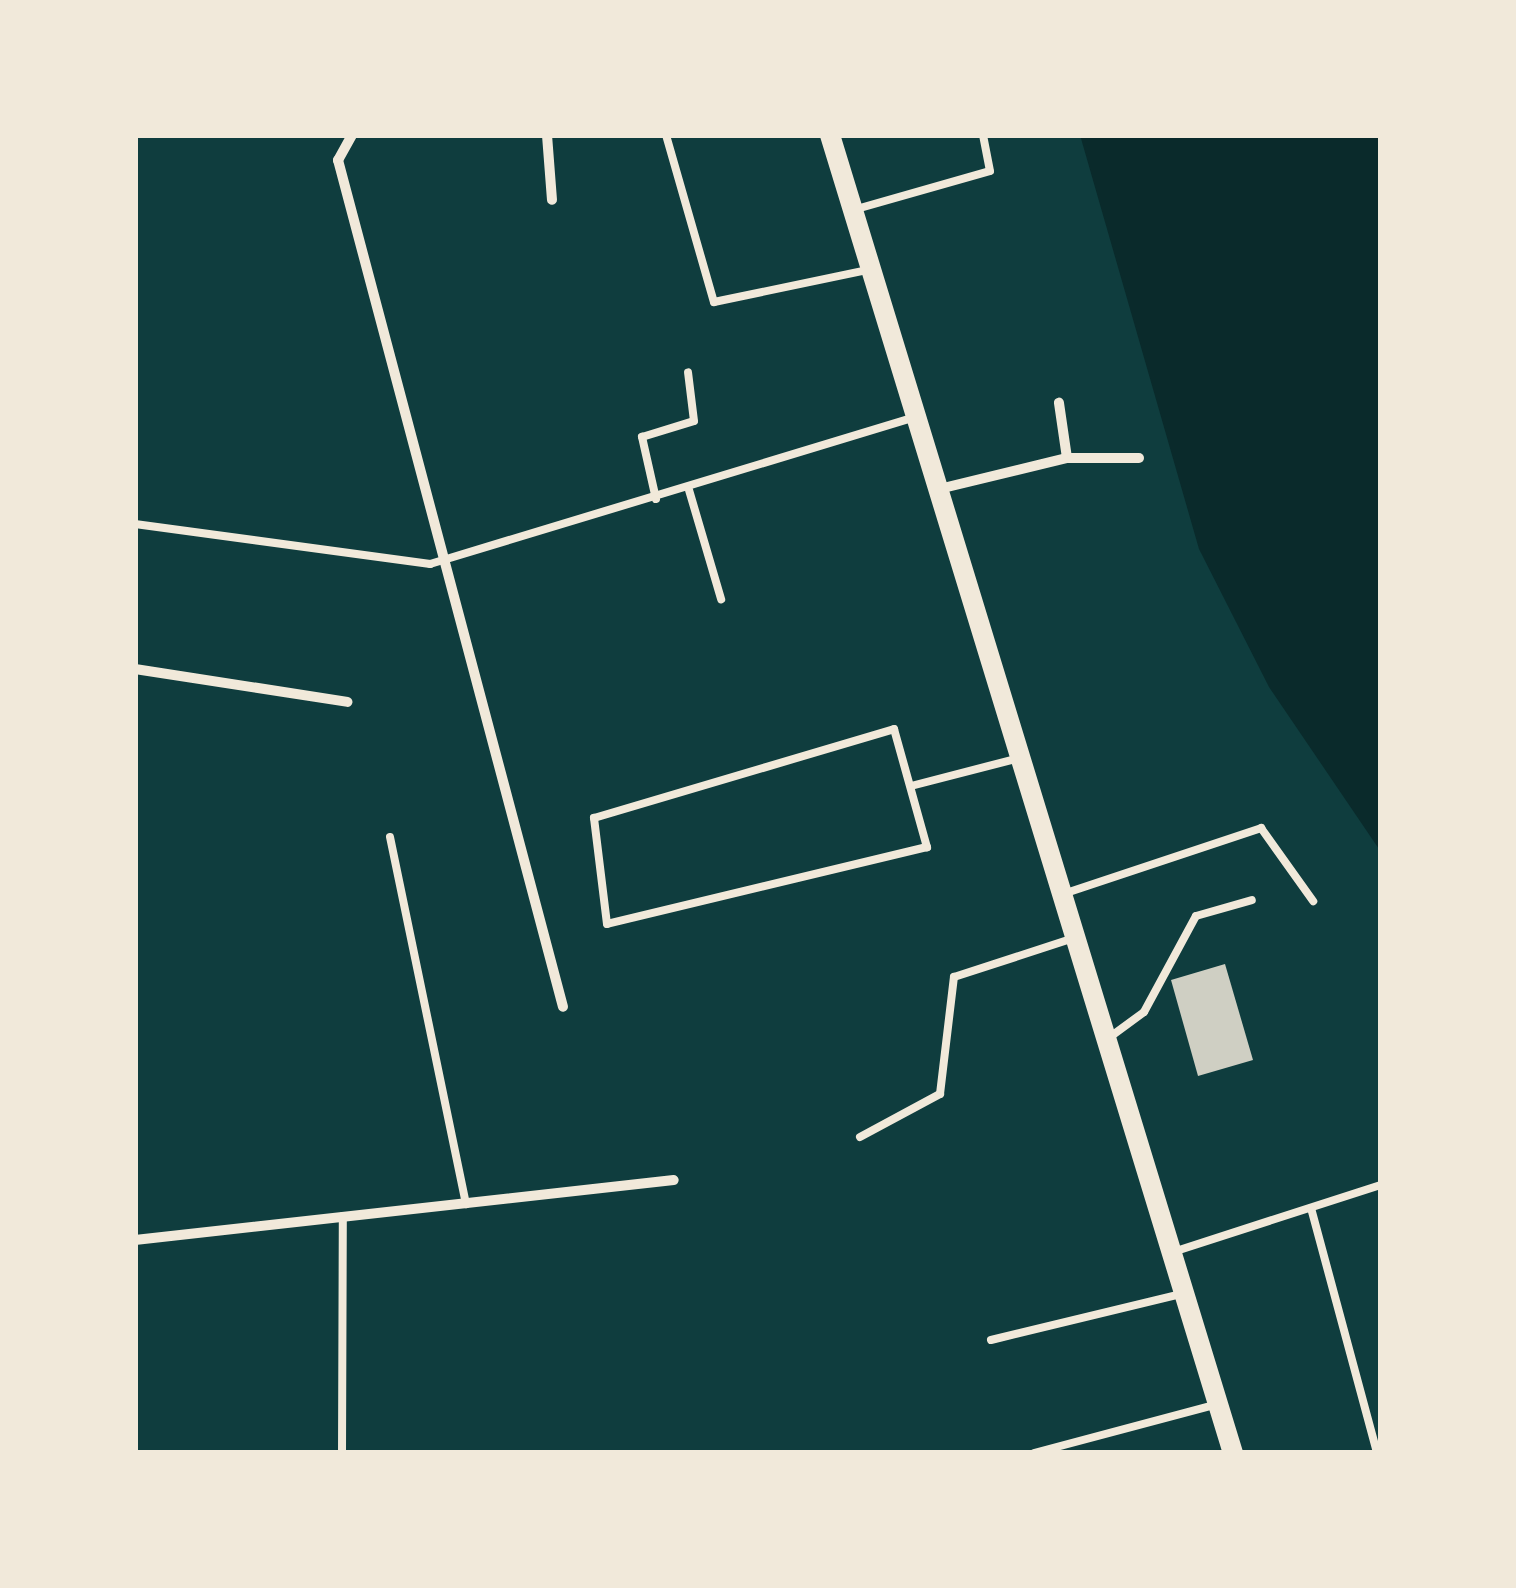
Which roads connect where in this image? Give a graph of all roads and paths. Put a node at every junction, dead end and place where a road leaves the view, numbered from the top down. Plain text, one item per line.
1 (352, 135) edge
2 (547, 135) edge
3 (666, 135) edge
4 (830, 135) edge
5 (983, 135) edge
6 (552, 200) dead end
7 (853, 210) junction
8 (871, 270) junction
9 (688, 372) dead end
10 (1058, 403) dead end
11 (916, 417) junction
12 (1066, 458) junction
13 (1139, 458) dead end
14 (938, 489) junction
15 (689, 490) junction
16 (656, 499) junction
17 (135, 524) edge
18 (447, 561) junction
19 (721, 599) dead end
20 (135, 669) edge
21 (347, 702) dead end
22 (1019, 758) junction
23 (912, 786) junction
24 (390, 837) dead end
25 (1061, 895) junction
26 (1252, 900) dead end
27 (1313, 901) dead end
28 (1074, 938) junction
29 (563, 1007) dead end
30 (1107, 1039) junction
31 (860, 1137) dead end
32 (674, 1180) dead end
33 (1381, 1186) edge
34 (466, 1204) junction
35 (1311, 1208) junction
36 (344, 1216) junction
37 (135, 1240) edge
38 (1173, 1252) junction
39 (1186, 1293) junction
40 (991, 1340) dead end
41 (1218, 1404) junction
42 (342, 1453) edge
43 (1034, 1453) edge
44 (1233, 1453) edge
45 (1377, 1453) edge

1 - 18 street
2 - 6 street
3 - 8 lane
4 - 7 main road
5 - 7 lane
7 - 8 main road
8 - 11 main road
9 - 16 lane
10 - 12 street
11 - 14 main road
11 - 15 lane
12 - 13 street
12 - 14 street
14 - 22 main road
15 - 16 lane
15 - 19 lane
16 - 18 lane
17 - 18 lane
18 - 29 street
20 - 21 street
22 - 23 lane
22 - 25 main road
23 - 23 lane
24 - 34 lane
25 - 27 lane
25 - 28 main road
26 - 30 lane
28 - 30 main road
28 - 31 lane
30 - 38 main road
32 - 34 street
33 - 35 lane
34 - 36 street
35 - 38 lane
35 - 45 lane
36 - 37 street
36 - 42 lane
38 - 39 main road
39 - 40 lane
39 - 41 main road
41 - 43 lane
41 - 44 main road

